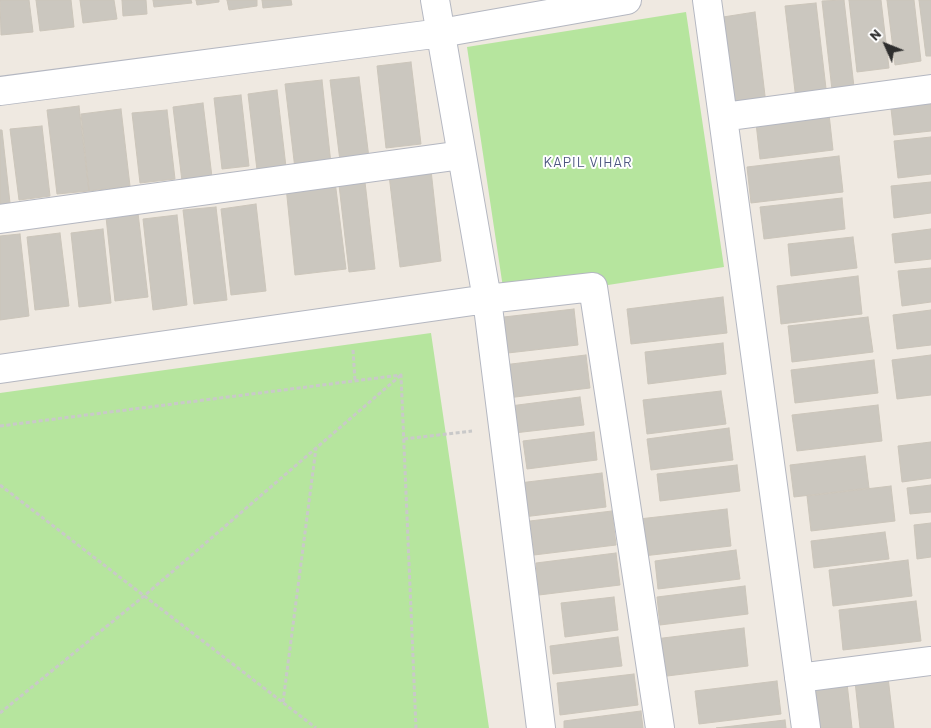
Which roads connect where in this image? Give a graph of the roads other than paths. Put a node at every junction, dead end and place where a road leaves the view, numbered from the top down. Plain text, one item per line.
1 (436, 0) edge
2 (627, 0) edge
3 (707, 0) edge
4 (441, 33) junction
5 (931, 89) edge
6 (0, 90) edge
7 (722, 117) junction
8 (462, 155) junction
9 (0, 219) edge
10 (487, 299) junction
11 (0, 369) edge
12 (931, 661) edge
13 (799, 678) junction
14 (541, 728) edge
15 (660, 728) edge
16 (806, 728) edge

1 - 4 street
2 - 4 street
3 - 7 street
4 - 6 street
4 - 8 street
5 - 7 street
7 - 13 street
8 - 9 street
8 - 10 street
10 - 11 street
10 - 14 street
10 - 15 street
12 - 13 street
13 - 16 street

